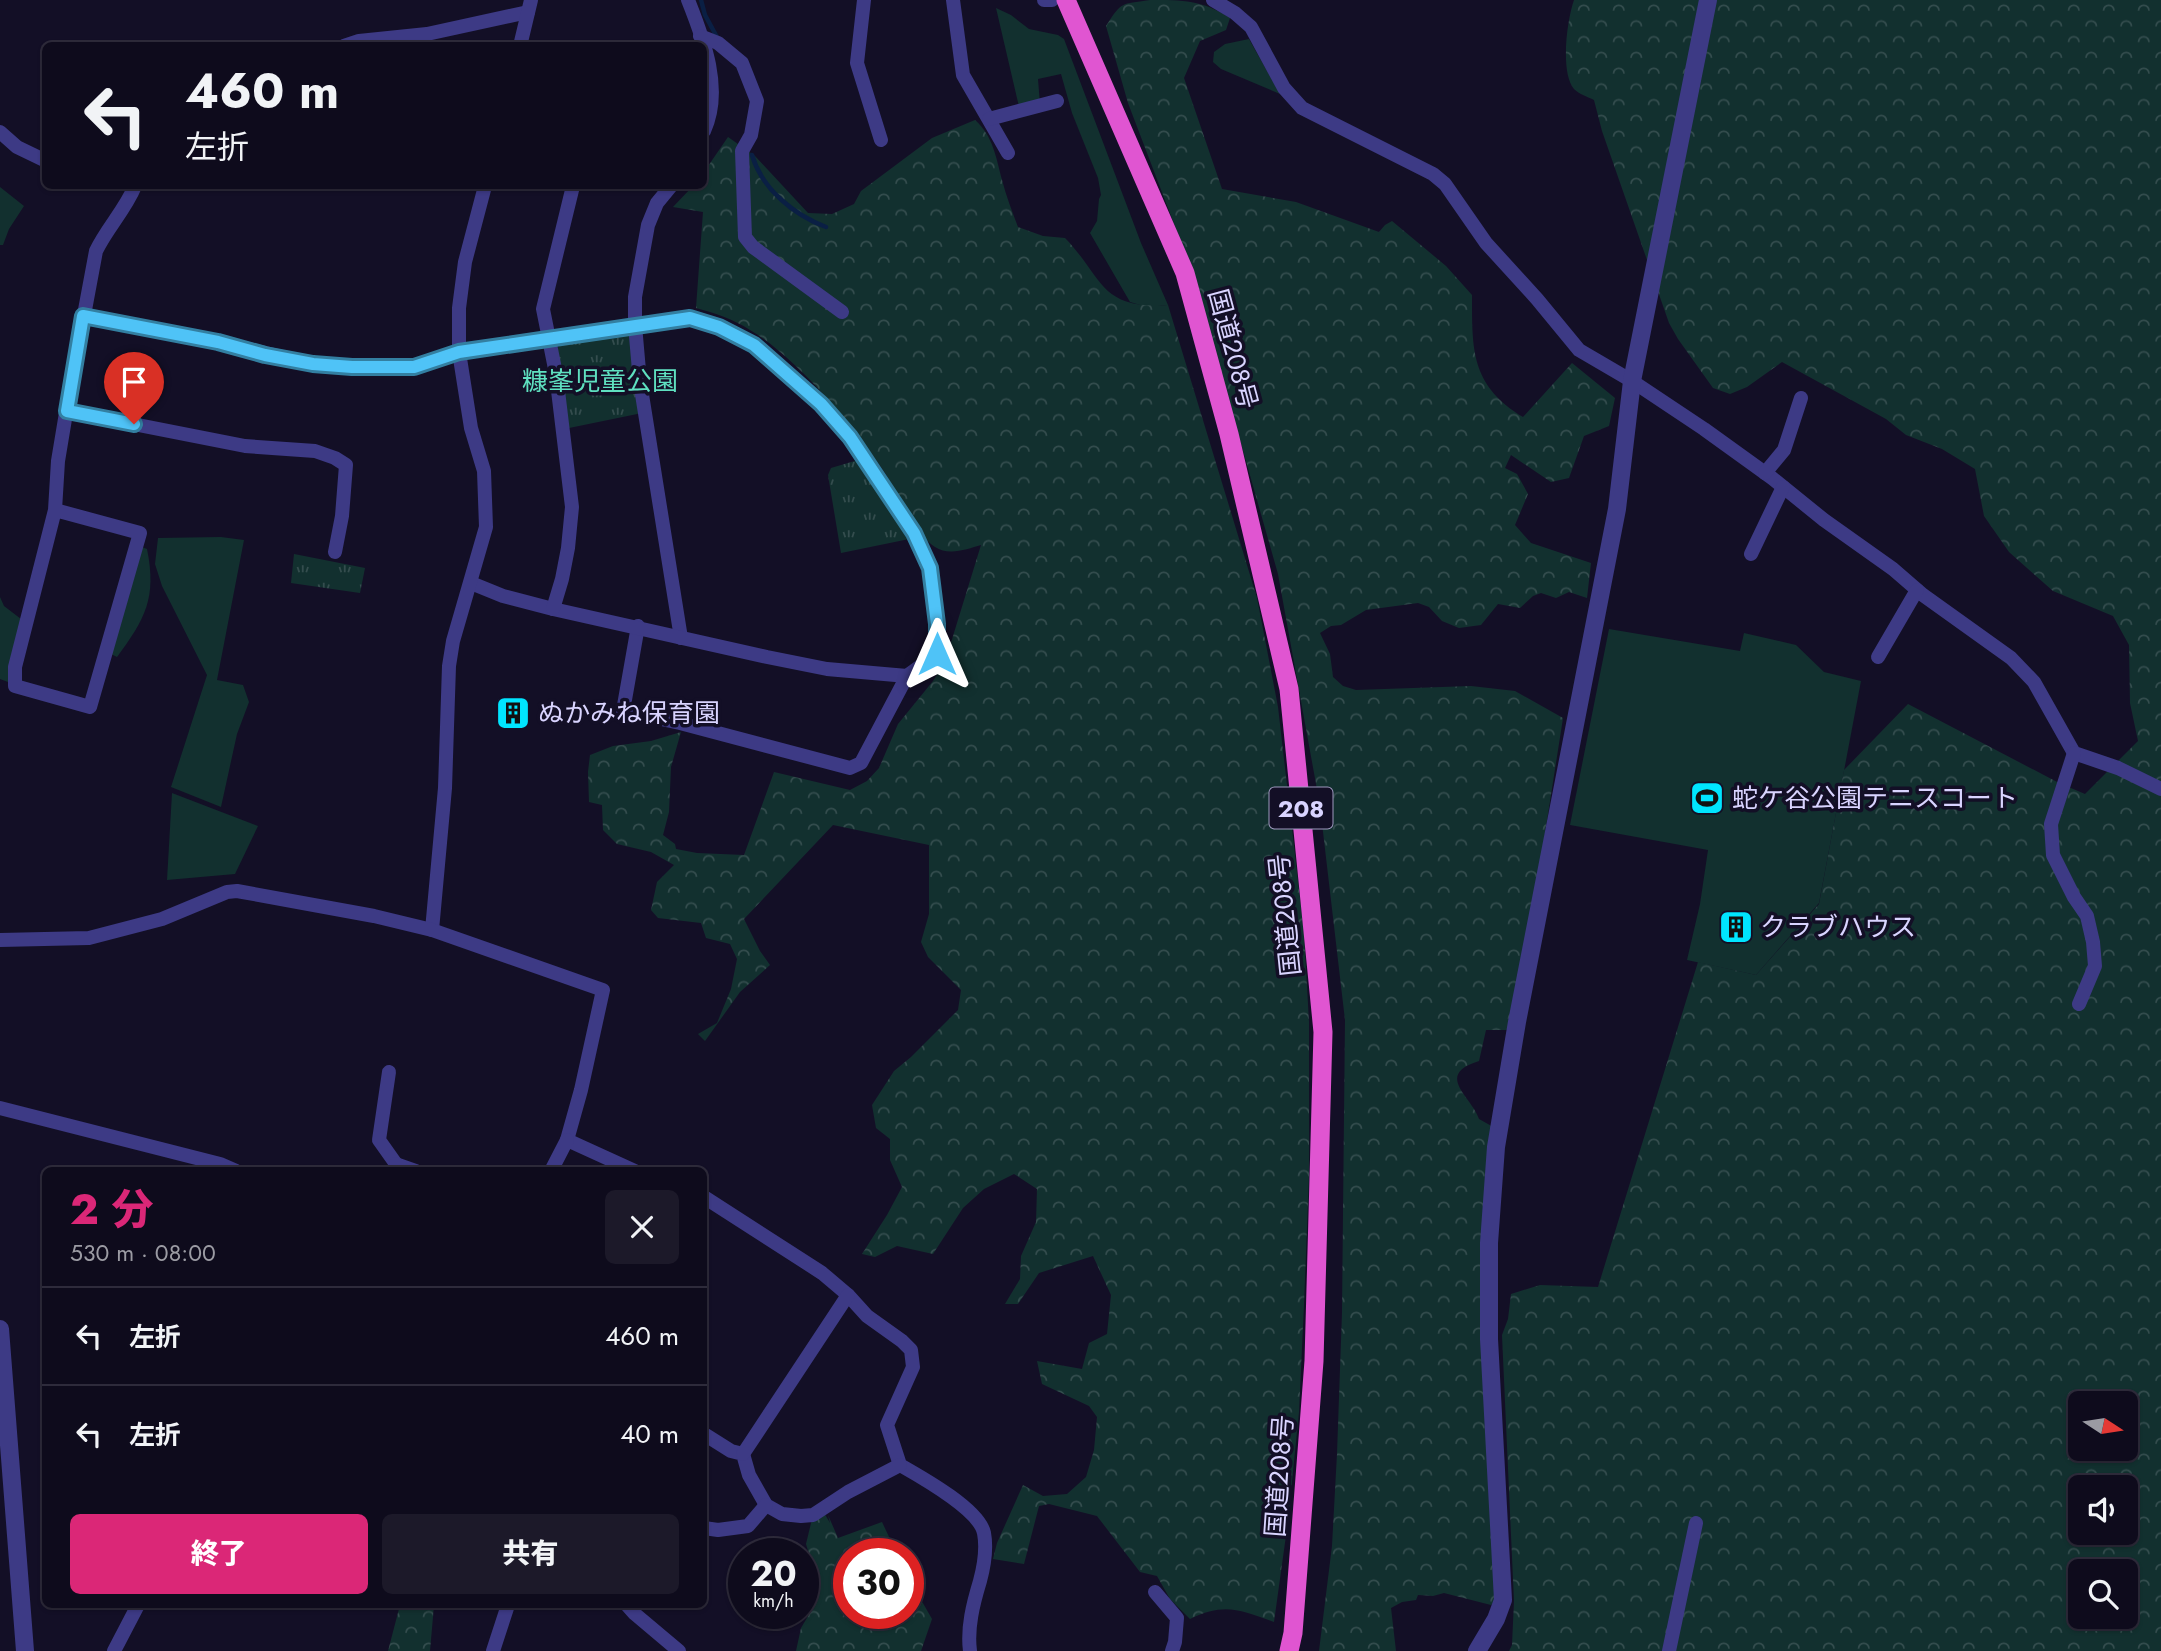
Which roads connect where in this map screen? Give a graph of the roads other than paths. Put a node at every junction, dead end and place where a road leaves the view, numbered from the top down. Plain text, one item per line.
1 (688, 0) edge
2 (864, 0) edge
3 (953, 0) edge
4 (1044, 0) edge
5 (1052, 0) edge
6 (1066, 0) edge
7 (1213, 0) edge
8 (1708, 0) edge
9 (530, 6) edge
10 (700, 36) junction
11 (356, 42) edge
12 (521, 42) edge
13 (701, 42) edge
14 (707, 65) edge
15 (1058, 100) dead end
16 (989, 119) junction
17 (707, 124) edge
18 (0, 132) edge
19 (881, 140) dead end
20 (1008, 153) dead end
21 (42, 159) edge
22 (130, 189) edge
23 (484, 189) edge
24 (572, 189) edge
25 (669, 189) edge
26 (842, 312) dead end
27 (83, 316) junction
28 (635, 325) junction
29 (548, 339) junction
30 (459, 352) junction
31 (1632, 381) junction
32 (1801, 398) dead end
33 (67, 411) junction
34 (1765, 473) junction
35 (1783, 487) junction
36 (55, 510) junction
37 (335, 552) dead end
38 (1751, 554) dead end
39 (471, 583) junction
40 (1917, 590) junction
41 (553, 609) junction
42 (638, 626) junction
43 (681, 638) junction
44 (1878, 657) dead end
45 (907, 676) junction
46 (2074, 753) junction
47 (2161, 789) edge
48 (432, 930) junction
49 (0, 940) edge
50 (2079, 1004) dead end
51 (389, 1072) dead end
52 (0, 1108) edge
53 (567, 1140) junction
54 (227, 1167) edge
55 (396, 1167) edge
56 (553, 1167) edge
57 (626, 1167) edge
58 (707, 1199) edge
59 (848, 1295) junction
60 (0, 1329) edge
61 (707, 1436) edge
62 (743, 1454) junction
63 (900, 1465) junction
64 (766, 1505) junction
65 (1696, 1523) dead end
66 (707, 1528) edge
67 (1155, 1592) dead end
68 (136, 1608) edge
69 (507, 1608) edge
70 (629, 1608) edge
71 (25, 1651) edge
72 (114, 1651) edge
73 (493, 1651) edge
74 (679, 1651) edge
75 (970, 1651) edge
76 (1172, 1651) edge
77 (1290, 1651) edge
78 (1477, 1651) edge
79 (1669, 1651) edge

1 - 10 street
2 - 19 street
3 - 16 street
4 - 5 street
6 - 77 highway, 国道208号 / 208
7 - 31 street
8 - 31 street
9 - 11 street
9 - 12 street
10 - 13 street
10 - 26 street
14 - 17 street
15 - 16 street
16 - 20 street
18 - 21 street
22 - 27 street
23 - 30 street
24 - 29 street
25 - 28 street
27 - 30 street
27 - 33 street
28 - 29 street
28 - 43 street
28 - 45 street
29 - 30 street
29 - 41 street
30 - 39 street
31 - 34 street
31 - 78 street
32 - 34 street
33 - 36 street
33 - 37 street
34 - 35 street
35 - 38 street
35 - 40 street
36 - 36 street
39 - 41 street
39 - 48 street
40 - 44 street
40 - 46 street
41 - 42 street
42 - 43 street
42 - 45 street
43 - 45 street
46 - 47 street
46 - 50 street
48 - 49 street
48 - 53 street
51 - 55 street
52 - 54 street
53 - 56 street
53 - 57 street
58 - 59 street
59 - 62 street
59 - 63 street
60 - 71 street
61 - 62 street
62 - 64 street
63 - 64 street
63 - 75 street
64 - 66 street
65 - 79 street
67 - 76 street
68 - 72 street
69 - 73 street
70 - 74 street

